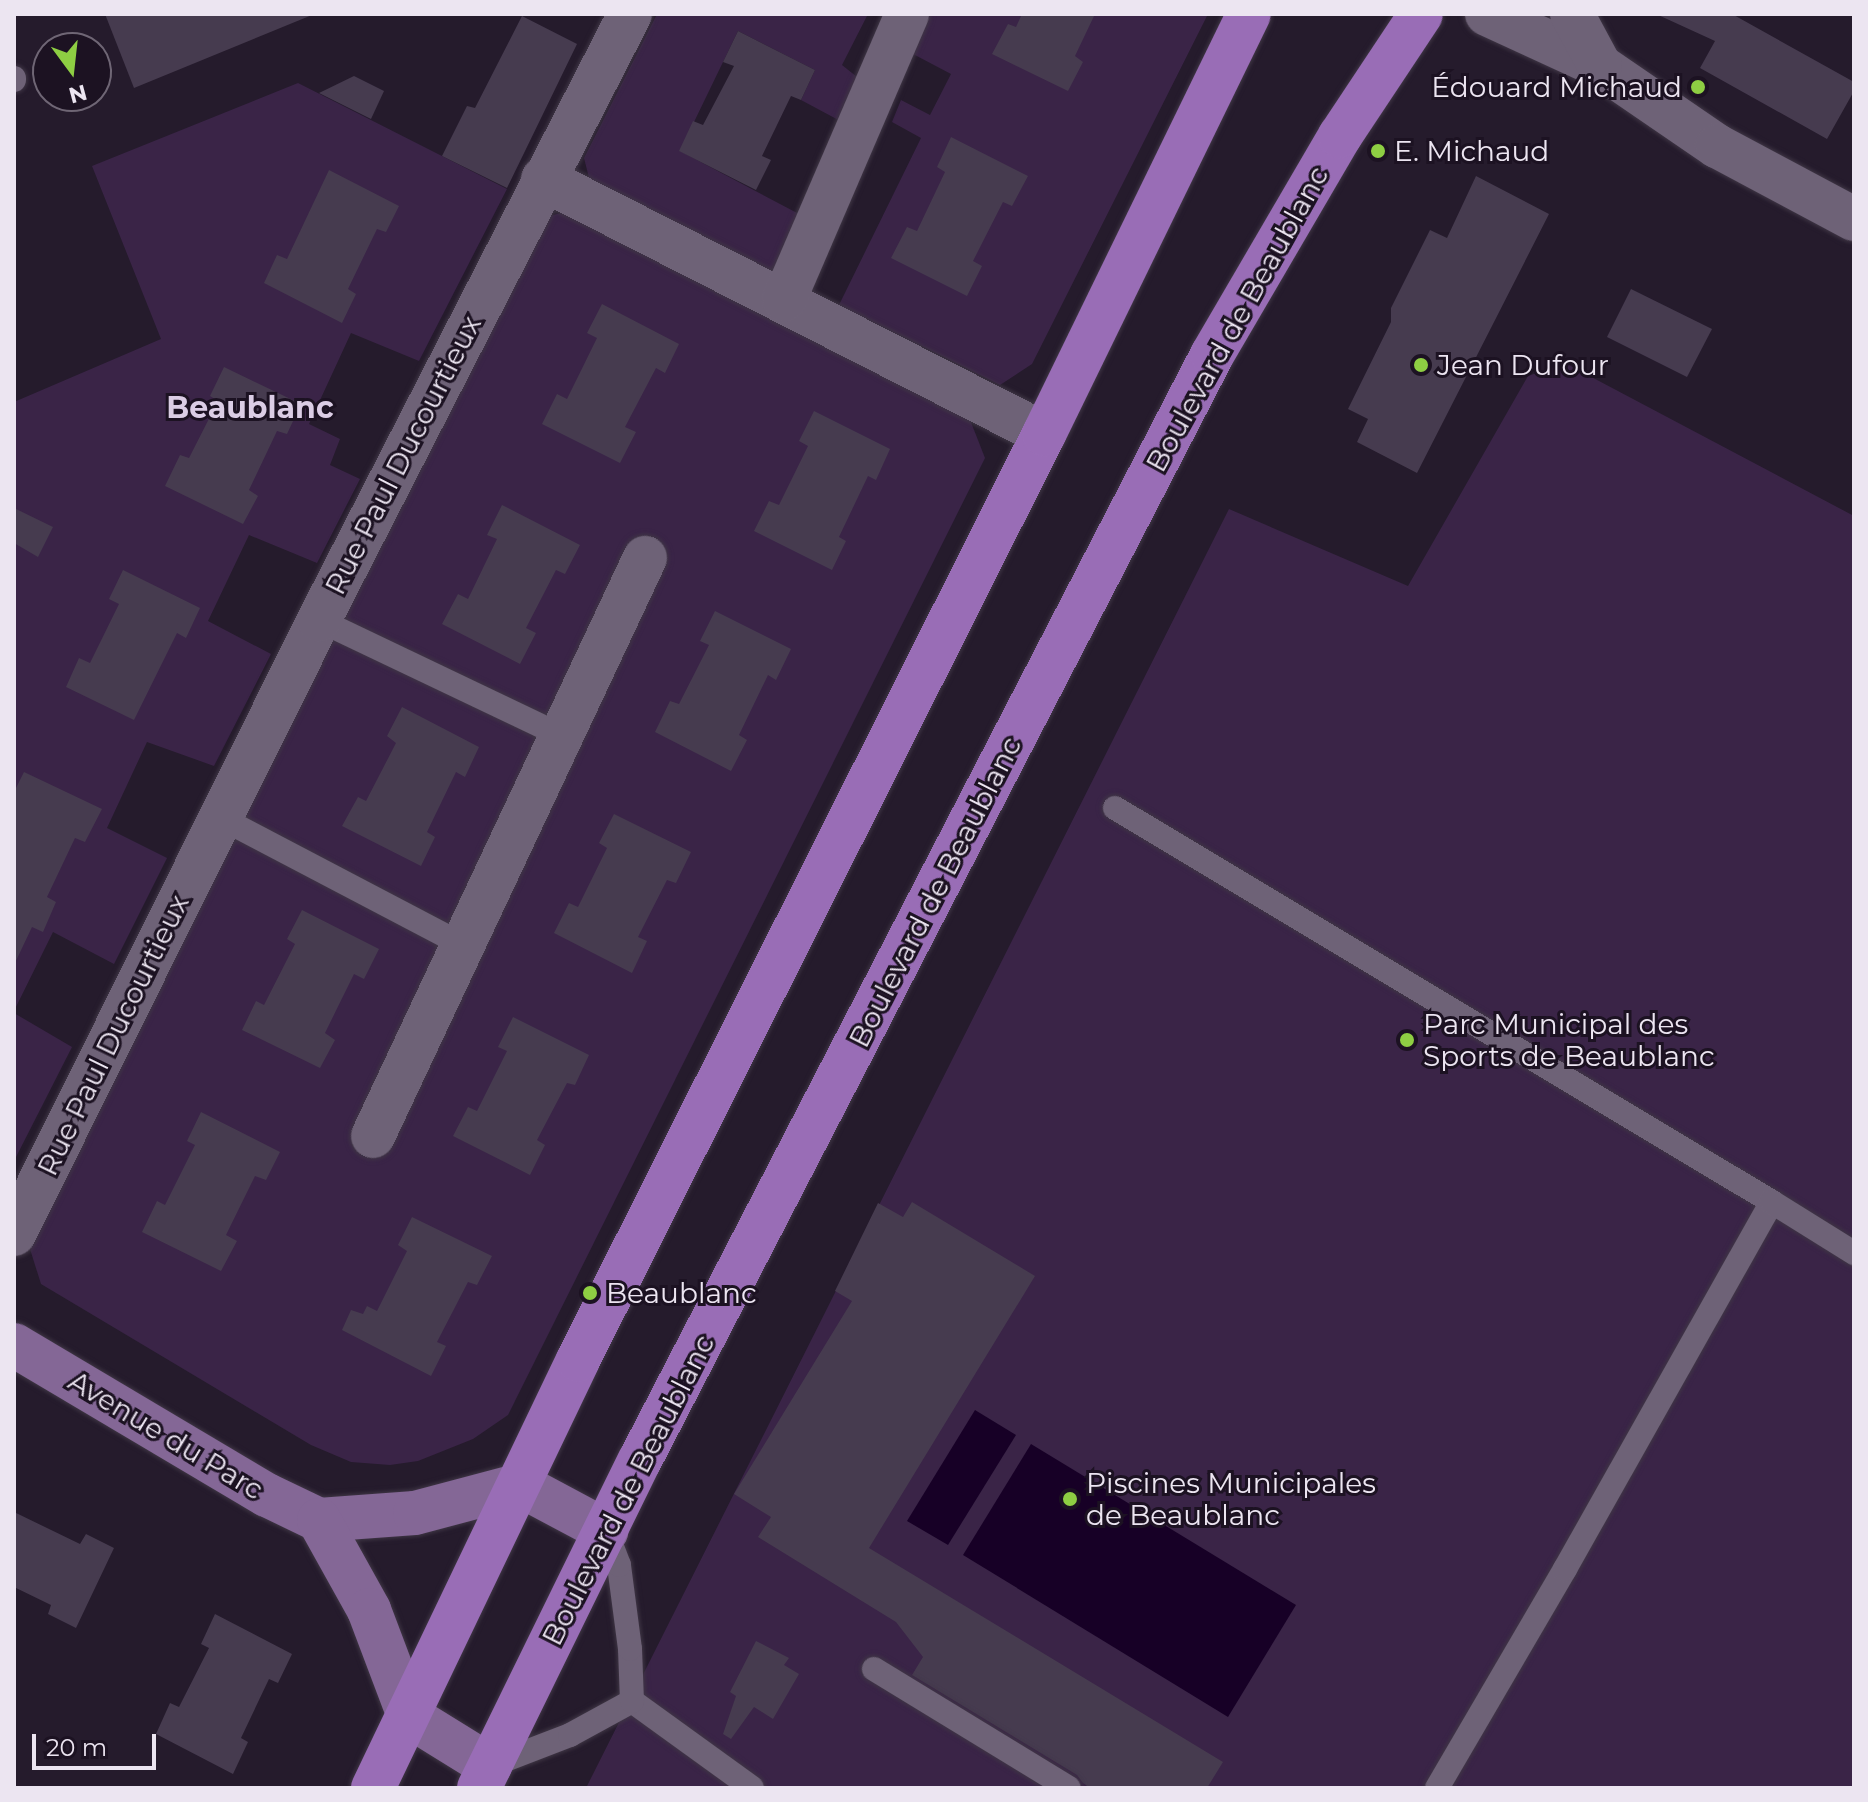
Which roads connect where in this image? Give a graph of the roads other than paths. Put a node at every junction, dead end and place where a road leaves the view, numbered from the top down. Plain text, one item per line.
1 (630, 14) edge
2 (907, 14) edge
3 (1249, 14) edge
4 (1421, 14) edge
5 (1487, 14) edge
6 (1572, 14) edge
7 (1600, 66) junction
8 (543, 179) junction
9 (1854, 219) edge
10 (784, 300) junction
11 (1044, 434) junction
12 (645, 558) dead end
13 (319, 620) junction
14 (562, 736) junction
15 (1115, 808) dead end
16 (221, 818) junction
17 (463, 945) junction
18 (373, 1136) dead end
19 (1772, 1202) junction
20 (14, 1234) edge
21 (1854, 1253) edge
22 (14, 1345) edge
23 (520, 1485) junction
24 (319, 1520) junction
25 (606, 1531) junction
26 (874, 1669) dead end
27 (632, 1701) junction
28 (409, 1716) junction
29 (485, 1777) edge
30 (373, 1788) edge
31 (752, 1788) edge
32 (1069, 1788) edge
33 (1437, 1788) edge

1 - 8 street, Rue Paul Ducourtieux
2 - 10 street
3 - 11 main road
4 - 25 main road, Boulevard de Beaublanc
5 - 7 street
6 - 7 street
7 - 9 street
8 - 10 street
8 - 13 street, Rue Paul Ducourtieux
10 - 11 street
11 - 23 main road
12 - 14 street
13 - 14 lane
13 - 16 street, Rue Paul Ducourtieux
14 - 17 street
15 - 19 lane
16 - 17 lane
16 - 20 street, Rue Paul Ducourtieux
17 - 18 street
19 - 21 lane
19 - 33 lane
22 - 24 main road, Avenue du Parc
23 - 24 main road, Avenue du Parc
23 - 25 main road
23 - 28 main road
24 - 28 main road
25 - 27 lane
25 - 29 main road, Boulevard de Beaublanc
26 - 32 lane
27 - 29 lane
27 - 31 lane
28 - 29 main road
28 - 30 main road

